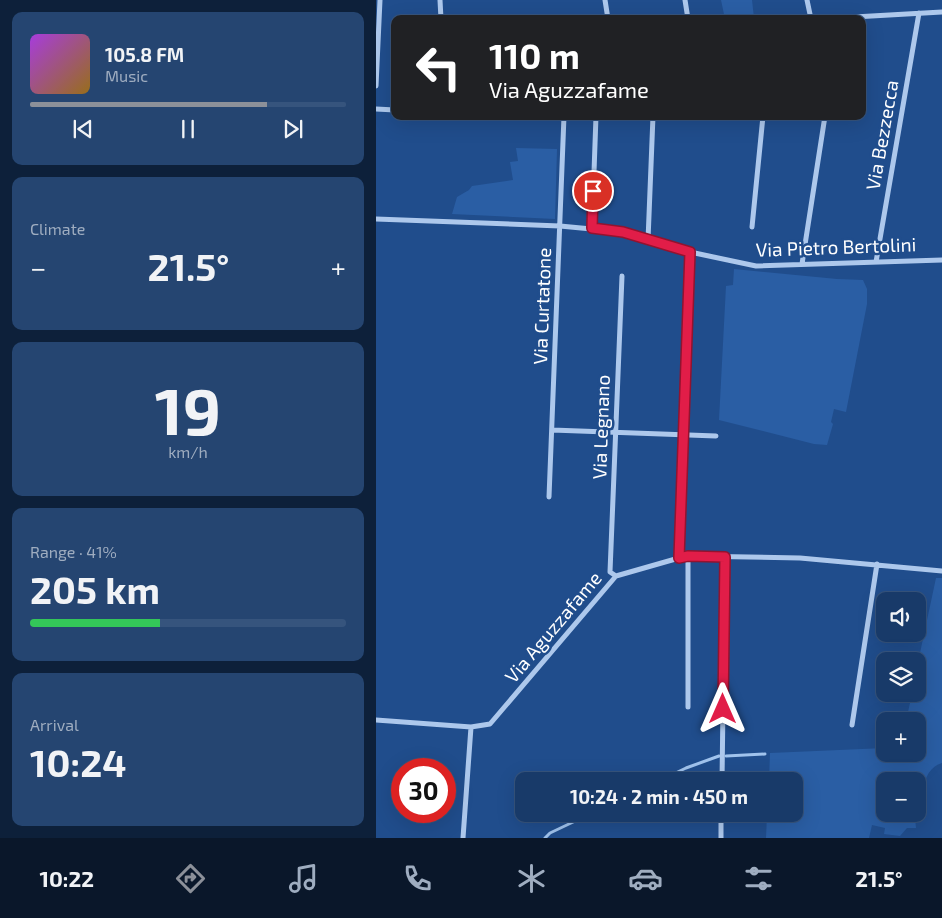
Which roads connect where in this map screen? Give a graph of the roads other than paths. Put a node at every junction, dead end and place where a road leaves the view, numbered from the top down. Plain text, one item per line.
1 (380, 0) edge
2 (440, 0) edge
3 (605, 0) edge
4 (685, 0) edge
5 (808, 0) edge
6 (942, 12) edge
7 (919, 13) junction
8 (441, 15) edge
9 (607, 15) edge
10 (687, 15) edge
11 (810, 15) edge
12 (866, 17) edge
13 (376, 86) edge
14 (376, 109) edge
15 (391, 110) edge
16 (564, 120) edge
17 (596, 120) edge
18 (653, 120) edge
19 (762, 120) edge
20 (824, 120) edge
21 (376, 218) edge
22 (560, 226) junction
23 (752, 227) dead end
24 (592, 228) junction
25 (648, 240) junction
26 (690, 252) junction
27 (942, 260) edge
28 (876, 262) junction
29 (802, 264) junction
30 (622, 276) dead end
31 (552, 430) junction
32 (616, 433) junction
33 (685, 434) junction
34 (716, 436) dead end
35 (549, 497) dead end
36 (688, 556) junction
37 (725, 557) junction
38 (679, 558) junction
39 (877, 564) junction
40 (942, 571) edge
41 (616, 576) junction
42 (688, 708) dead end
43 (376, 720) edge
44 (852, 725) dead end
45 (471, 726) junction
46 (722, 772) edge
47 (721, 822) edge
48 (463, 838) edge
49 (720, 838) edge

1 - 13 street
2 - 8 street
3 - 9 street
4 - 10 street
5 - 11 street
6 - 7 street
7 - 12 street
7 - 28 street, Via Bezzecca
14 - 15 street
16 - 22 street, Via Curtatone
17 - 24 street
18 - 25 street
19 - 23 street
20 - 29 street
21 - 22 street, Via Pietro Bertolini
22 - 24 street, Via Pietro Bertolini
22 - 31 street, Via Curtatone
24 - 25 street, Via Pietro Bertolini
25 - 26 street, Via Pietro Bertolini
26 - 29 street, Via Pietro Bertolini
26 - 33 street
27 - 28 street, Via Pietro Bertolini
28 - 29 street, Via Pietro Bertolini
30 - 32 street, Via Legnano
31 - 32 street
31 - 35 street, Via Curtatone
32 - 33 street
32 - 41 street, Via Legnano
33 - 34 street
33 - 38 street
36 - 37 street, Via Aguzzafame
36 - 38 street, Via Aguzzafame
36 - 42 street
37 - 39 street, Via Aguzzafame
37 - 46 street
38 - 41 street, Via Aguzzafame
39 - 40 street, Via Aguzzafame
39 - 44 street
41 - 45 street, Via Aguzzafame
43 - 45 street, Via Aguzzafame
45 - 48 street
47 - 49 street

